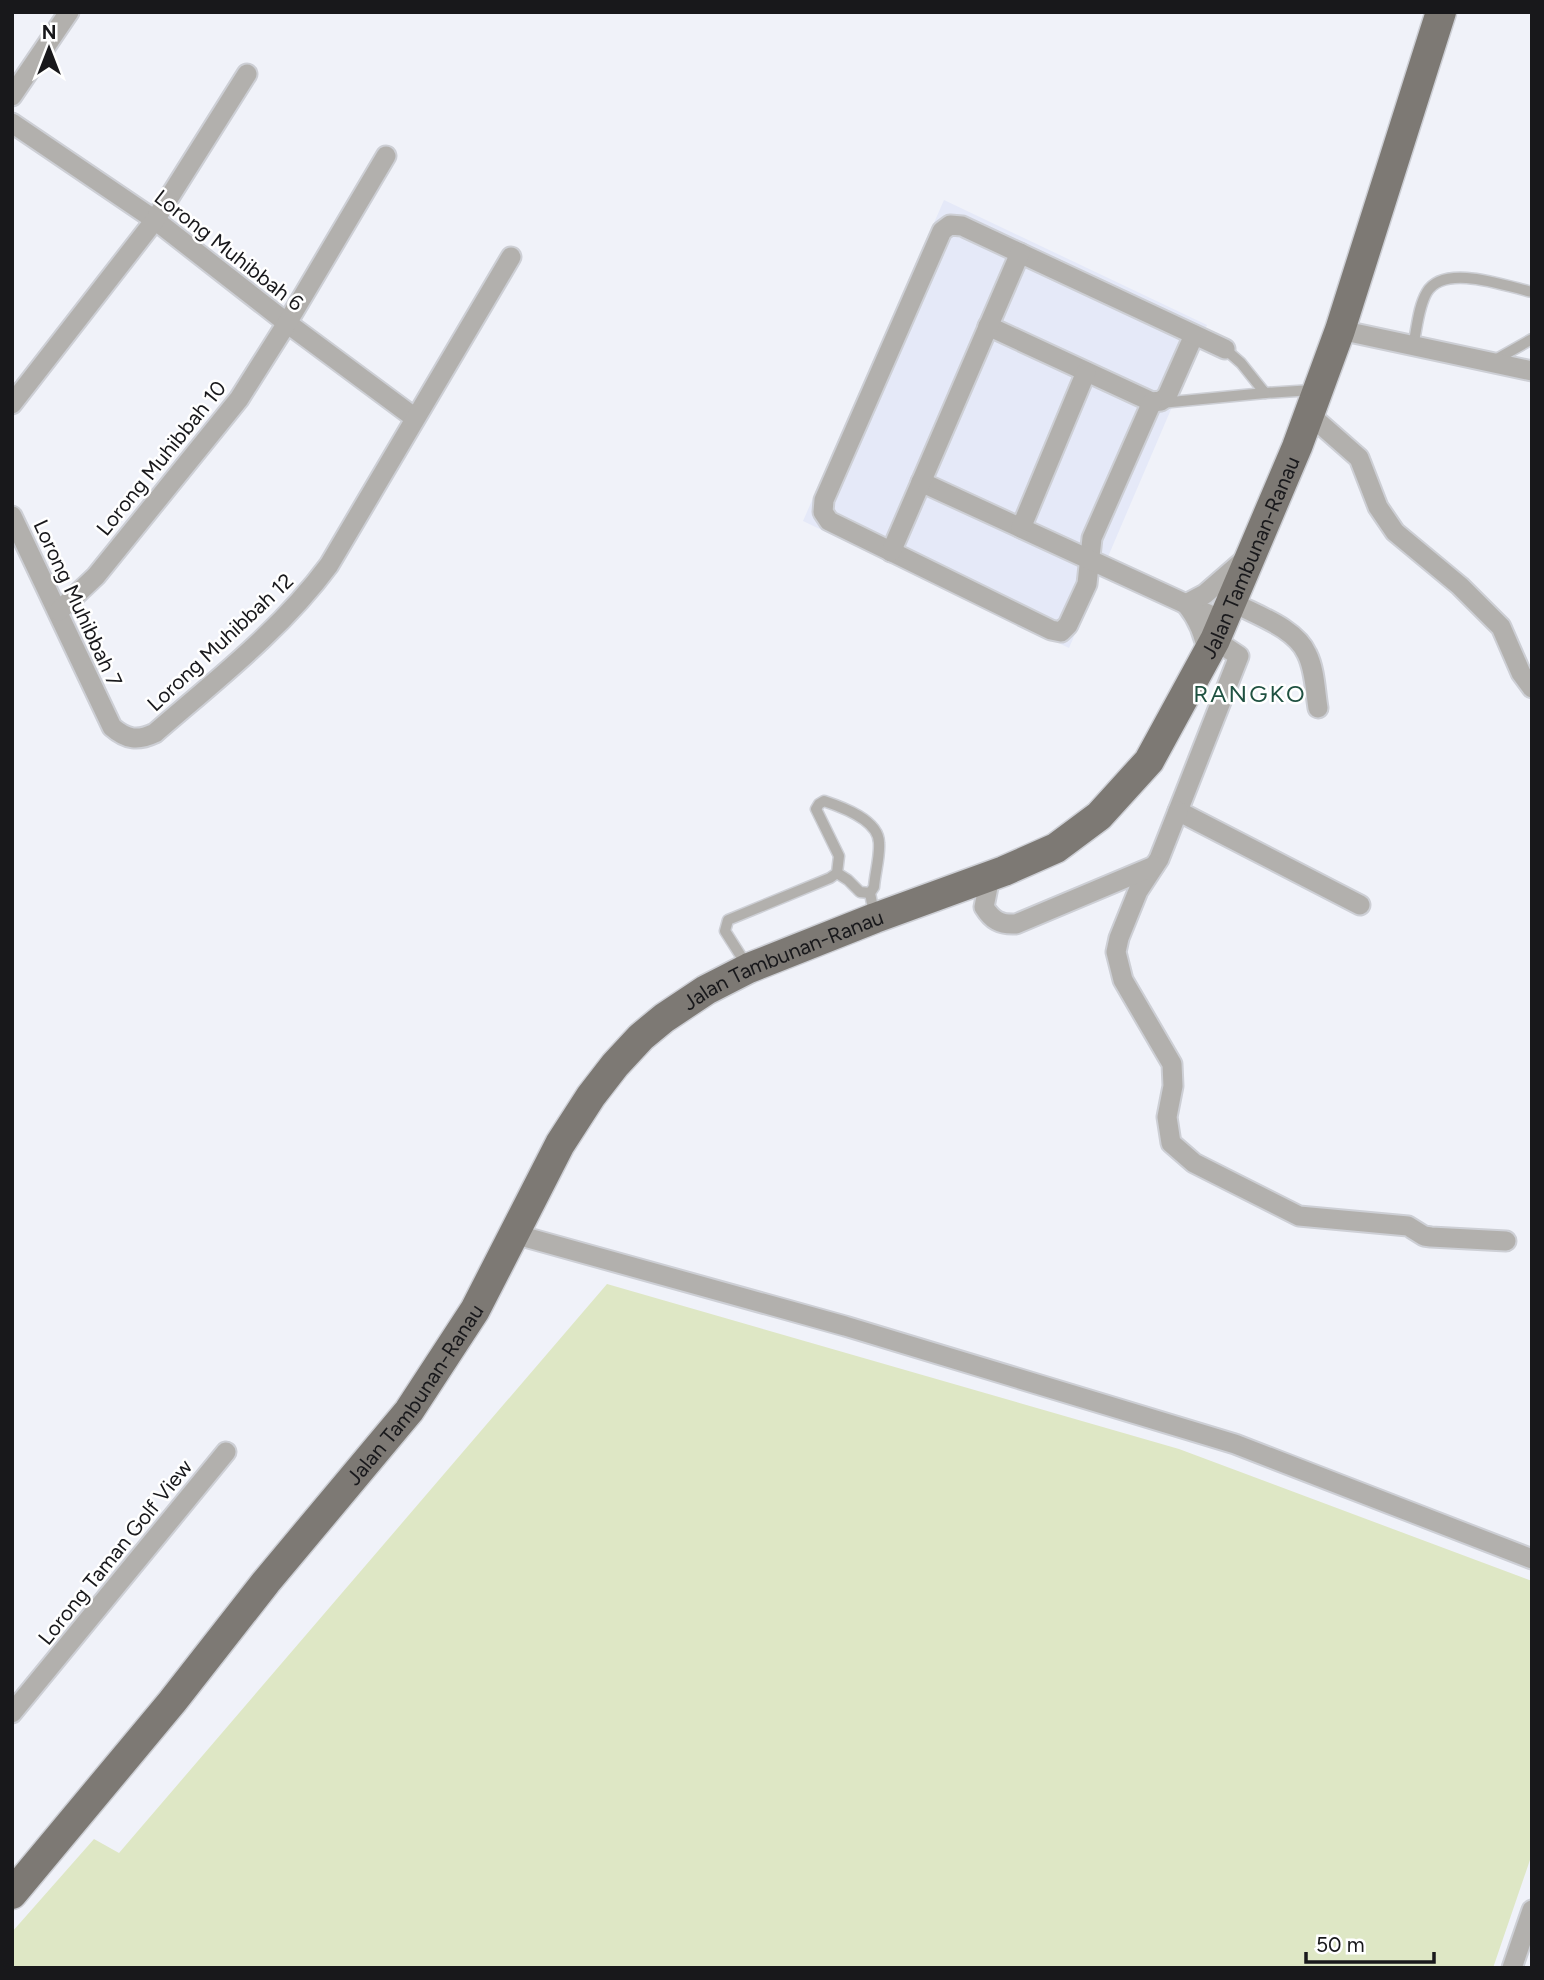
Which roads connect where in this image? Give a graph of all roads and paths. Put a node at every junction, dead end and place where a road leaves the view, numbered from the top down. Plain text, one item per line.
1 (69, 12) edge
2 (1441, 12) edge
3 (247, 74) dead end
4 (12, 96) edge
5 (12, 123) edge
6 (386, 156) dead end
7 (155, 220) junction
8 (1020, 253) junction
9 (511, 257) dead end
10 (1532, 292) edge
11 (287, 323) junction
12 (988, 326) junction
13 (1340, 330) junction
14 (1194, 335) junction
15 (1532, 339) edge
16 (1413, 346) junction
17 (1225, 349) joint
18 (1491, 362) junction
19 (1532, 371) edge
20 (1086, 372) junction
21 (1265, 393) junction
22 (1152, 402) junction
23 (1314, 402) junction
24 (12, 404) edge
25 (415, 418) junction
26 (921, 482) junction
27 (12, 516) edge
28 (1021, 528) junction
29 (1257, 544) junction
30 (891, 552) junction
31 (1090, 560) junction
32 (1186, 604) junction
33 (59, 611) junction
34 (1219, 629) junction
35 (1532, 688) edge
36 (1318, 708) dead end
37 (131, 739) joint
38 (1178, 811) junction
39 (1155, 866) junction
40 (837, 873) junction
41 (990, 877) junction
42 (1360, 905) dead end
43 (872, 906) junction
44 (749, 968) junction
45 (514, 1234) junction
46 (1506, 1241) dead end
47 (226, 1452) dead end
48 (1532, 1559) edge
49 (12, 1713) edge
50 (12, 1894) edge
51 (1532, 1910) edge
52 (1512, 1968) edge

1 - 4 street
2 - 13 main road, Jalan Tambunan-Ranau
3 - 7 street
5 - 7 street, Lorong Muhibbah 6
6 - 11 street, Lorong Muhibbah 10
7 - 11 street, Lorong Muhibbah 6
7 - 24 street
8 - 12 street
8 - 14 street
8 - 30 street
9 - 25 street, Lorong Muhibbah 12
10 - 16 lane
11 - 25 street, Lorong Muhibbah 6
11 - 33 street, Lorong Muhibbah 10
12 - 20 street
12 - 26 street
13 - 16 street
13 - 23 main road, Jalan Tambunan-Ranau
14 - 17 street
14 - 22 street
15 - 18 lane
16 - 18 street
17 - 21 lane
18 - 19 street
20 - 22 street
20 - 28 street
21 - 22 lane
21 - 23 lane
22 - 31 street
23 - 29 main road, Jalan Tambunan-Ranau
23 - 35 street
25 - 37 street, Lorong Muhibbah 12
26 - 28 street
26 - 30 street
27 - 33 street, Lorong Muhibbah 7
28 - 31 street
29 - 32 street
29 - 34 main road, Jalan Tambunan-Ranau
30 - 31 street
31 - 32 street
32 - 34 street
32 - 34 street
33 - 37 street, Lorong Muhibbah 7
34 - 36 street
34 - 38 street
34 - 41 main road, Jalan Tambunan-Ranau
38 - 39 street
38 - 42 street
39 - 41 street
39 - 46 street
40 - 43 lane
40 - 43 lane
40 - 44 lane
41 - 43 main road, Jalan Tambunan-Ranau
43 - 44 main road, Jalan Tambunan-Ranau
44 - 45 main road, Jalan Tambunan-Ranau
45 - 48 street
45 - 50 main road, Jalan Tambunan-Ranau
47 - 49 street, Lorong Taman Golf View
51 - 52 street

